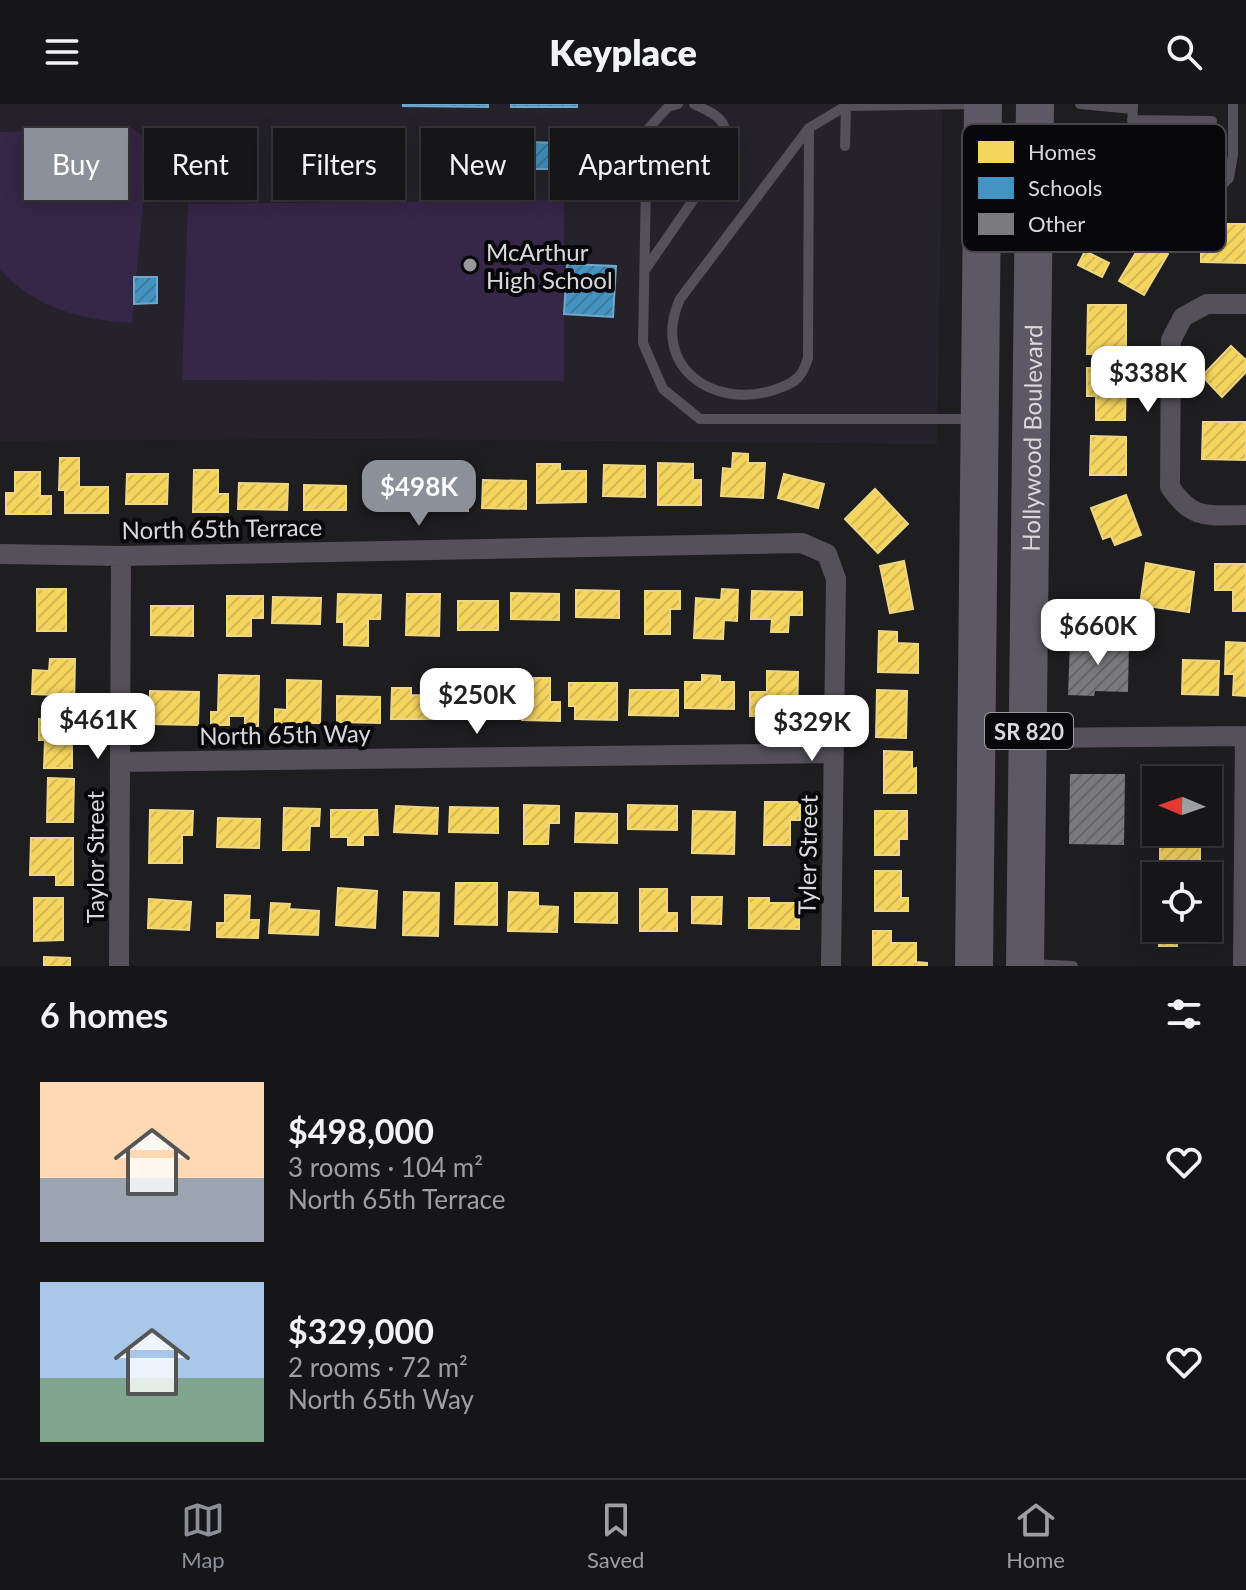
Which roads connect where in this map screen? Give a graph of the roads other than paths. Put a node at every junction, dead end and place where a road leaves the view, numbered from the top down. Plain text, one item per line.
1 (678, 104) edge
2 (694, 104) edge
3 (982, 104) edge
4 (1035, 104) edge
5 (1080, 104) edge
6 (1233, 104) edge
7 (846, 106) junction
8 (1132, 111) edge
9 (1212, 121) dead end
10 (982, 124) edge
11 (1035, 124) edge
12 (809, 128) junction
13 (845, 146) dead end
14 (1226, 181) edge
15 (981, 252) edge
16 (1033, 252) edge
17 (644, 272) junction
18 (1246, 304) edge
19 (979, 419) junction
20 (1246, 515) edge
21 (0, 554) edge
22 (827, 554) joint
23 (121, 556) junction
24 (1029, 686) junction
25 (1246, 736) edge
26 (1029, 738) junction
27 (834, 753) junction
28 (120, 762) junction
29 (1025, 965) edge
30 (119, 966) edge
31 (831, 966) edge
32 (974, 966) edge
33 (1073, 966) edge
34 (1243, 966) edge

1 - 17 lane
2 - 17 lane
3 - 7 lane
3 - 10 highway, SR 820
4 - 11 highway, Hollywood Boulevard / SR 820
5 - 8 lane
6 - 14 lane
7 - 12 lane
7 - 13 lane
8 - 9 lane
12 - 12 lane
15 - 19 highway, SR 820
16 - 24 highway, Hollywood Boulevard / SR 820
17 - 19 lane
18 - 20 street
19 - 24 highway
19 - 32 highway, SR 820
21 - 23 street, North 65th Terrace
22 - 23 street, North 65th Terrace
22 - 27 street, Tyler Street
23 - 28 street, Taylor Street
24 - 26 highway, Hollywood Boulevard / SR 820
25 - 26 street
25 - 34 street
26 - 29 highway, Hollywood Boulevard / SR 820
27 - 28 street, North 65th Way
27 - 31 street, Tyler Street
28 - 30 street, Taylor Street
29 - 33 lane

